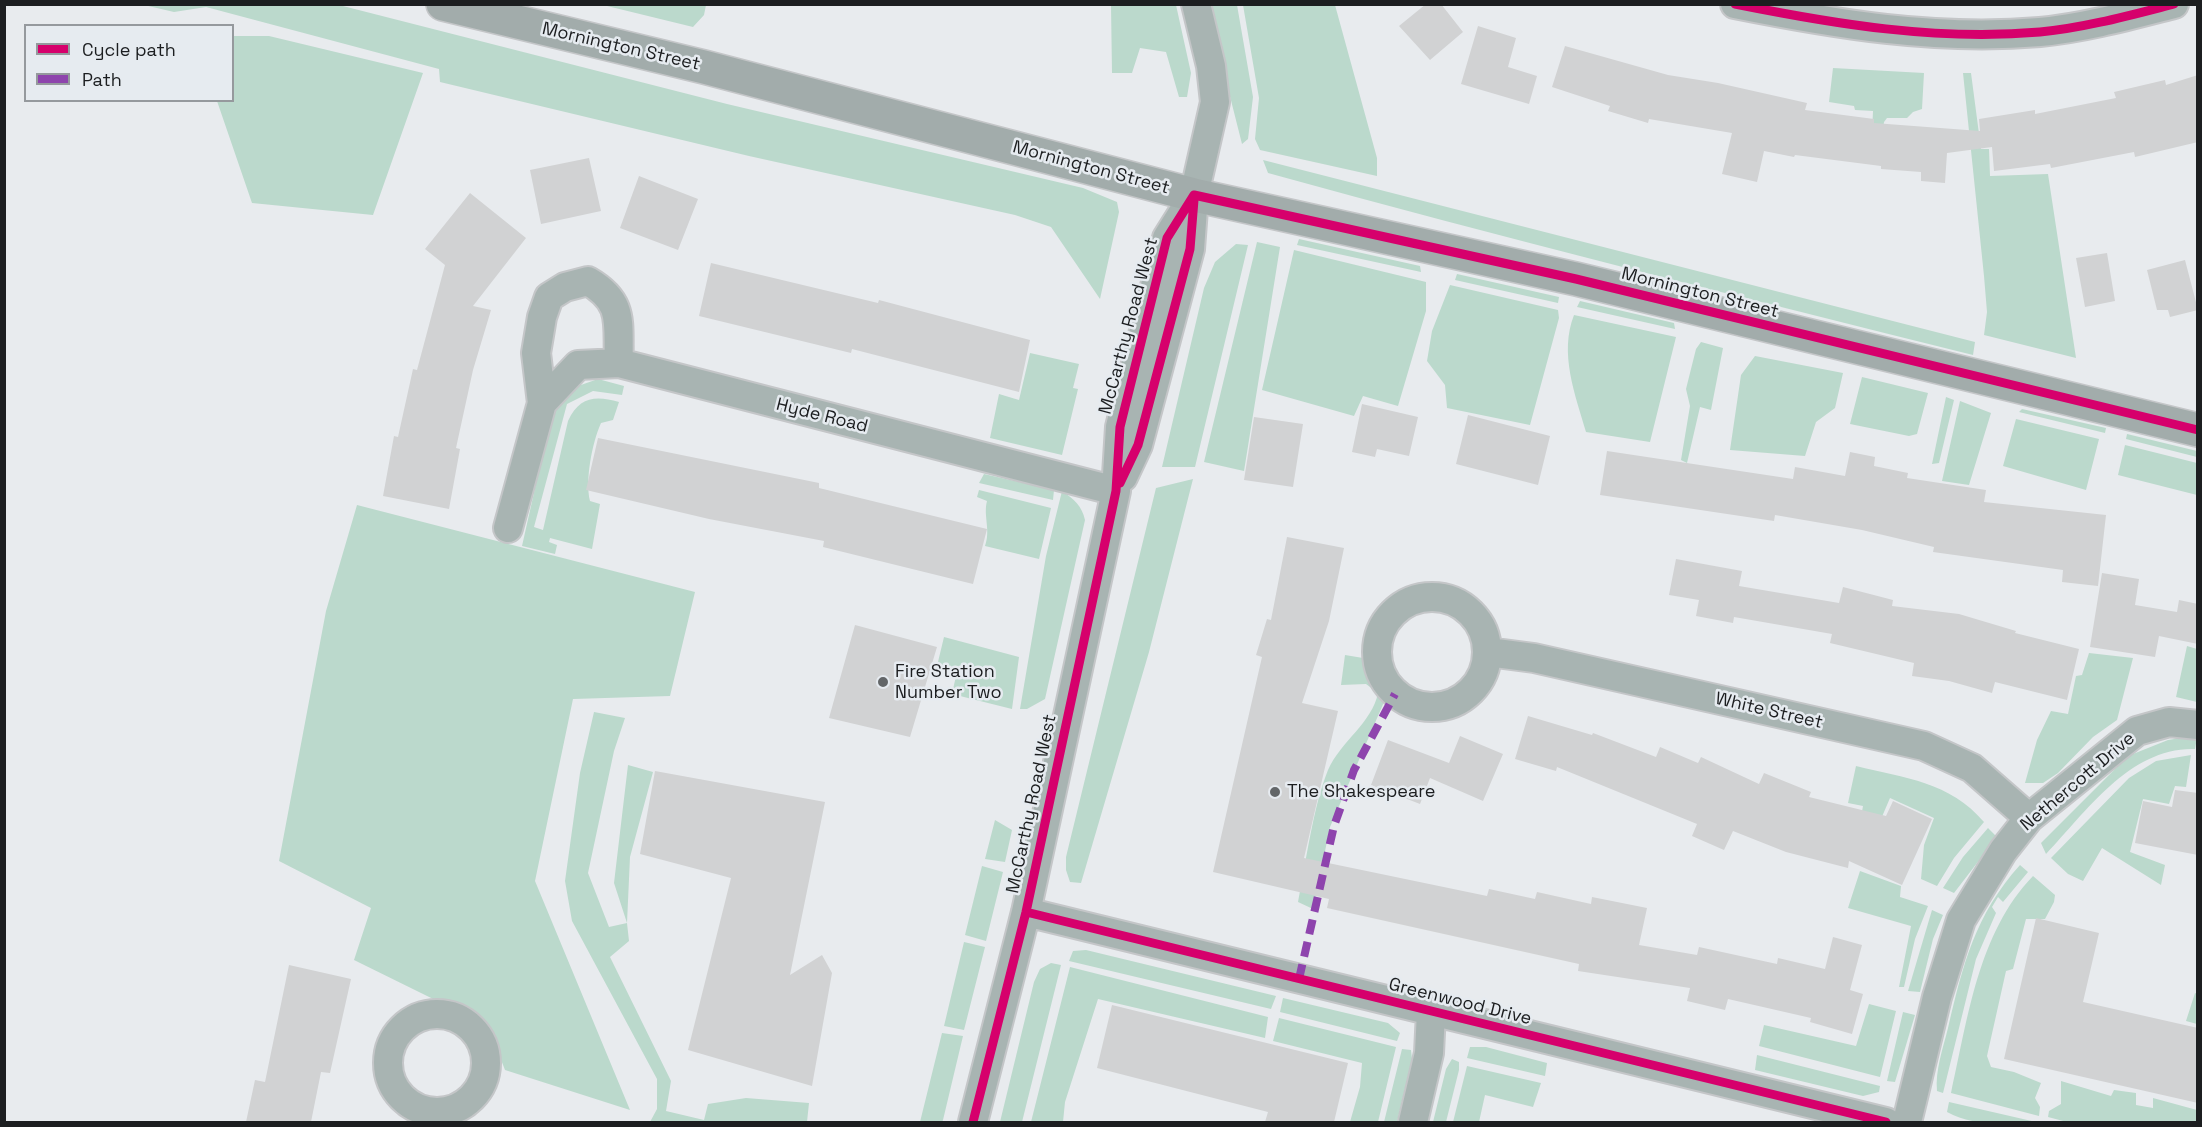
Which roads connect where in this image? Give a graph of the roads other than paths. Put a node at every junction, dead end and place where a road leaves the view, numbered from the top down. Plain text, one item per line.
1 (443, 4) edge
2 (1196, 4) edge
3 (1735, 4) edge
4 (2174, 4) edge
5 (1194, 195) junction
6 (619, 363) junction
7 (542, 403) junction
8 (2198, 429) edge
9 (1116, 491) junction
10 (508, 528) dead end
11 (1488, 652) dead end
12 (2198, 725) edge
13 (2029, 818) junction
14 (1026, 912) junction
15 (1431, 1012) junction
16 (973, 1122) edge
17 (1413, 1122) edge
18 (1886, 1122) edge
19 (1907, 1122) edge

1 - 5 main road, Mornington Street
2 - 5 street, McCarthy Road West
3 - 4 street
5 - 8 main road, Mornington Street
5 - 9 street, McCarthy Road West
6 - 7 street, Hyde Road
6 - 7 street
6 - 9 street, Hyde Road
7 - 10 street
9 - 14 street, McCarthy Road West
11 - 13 street, White Street
12 - 13 street, Nethercott Drive
13 - 19 street, Nethercott Drive
14 - 15 street, Greenwood Drive
14 - 16 street, McCarthy Road West
15 - 17 street
15 - 18 street, Greenwood Drive

